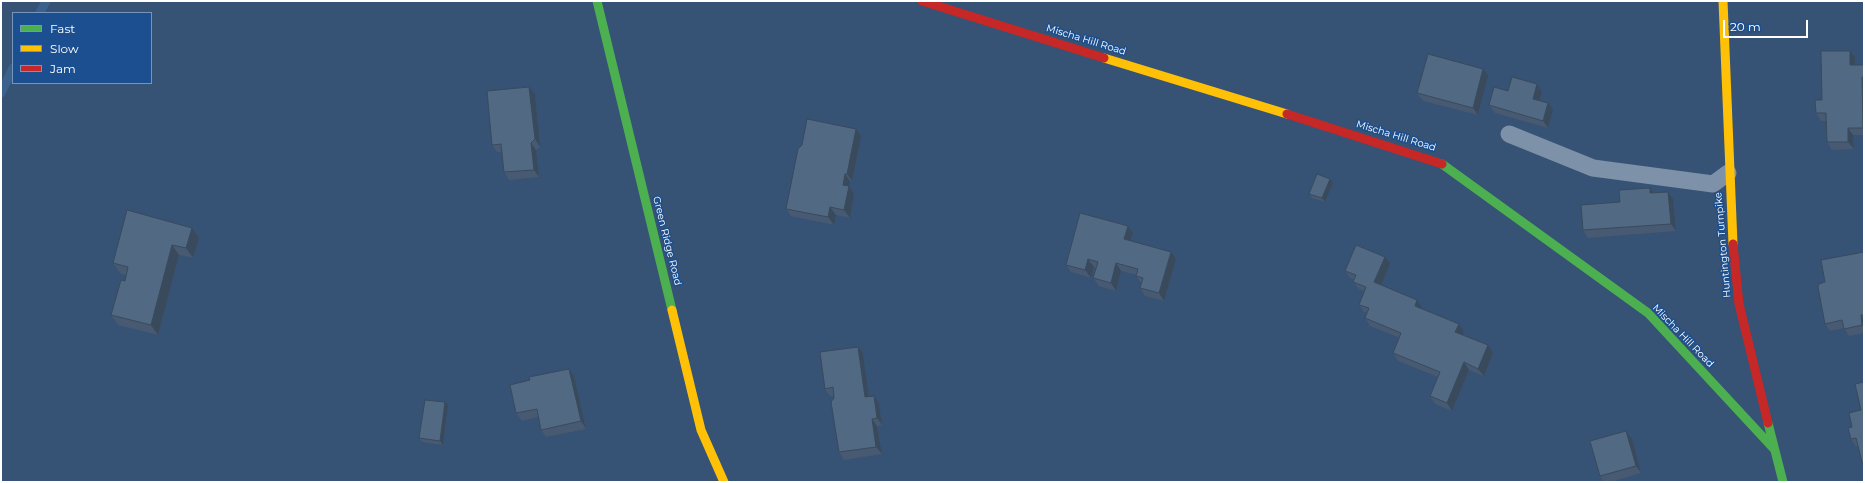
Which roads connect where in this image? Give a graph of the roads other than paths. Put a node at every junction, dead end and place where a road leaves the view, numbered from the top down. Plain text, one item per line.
1 (597, 1) edge
2 (922, 1) edge
3 (1723, 1) edge
4 (1509, 134) dead end
5 (1728, 173) junction
6 (1774, 449) junction
7 (724, 482) edge
8 (1783, 482) edge

1 - 7 street, Green Ridge Road
2 - 6 street, Mischa Hill Road
3 - 5 street, Huntington Turnpike
4 - 5 lane
5 - 6 street, Huntington Turnpike
6 - 8 street, Huntington Turnpike

